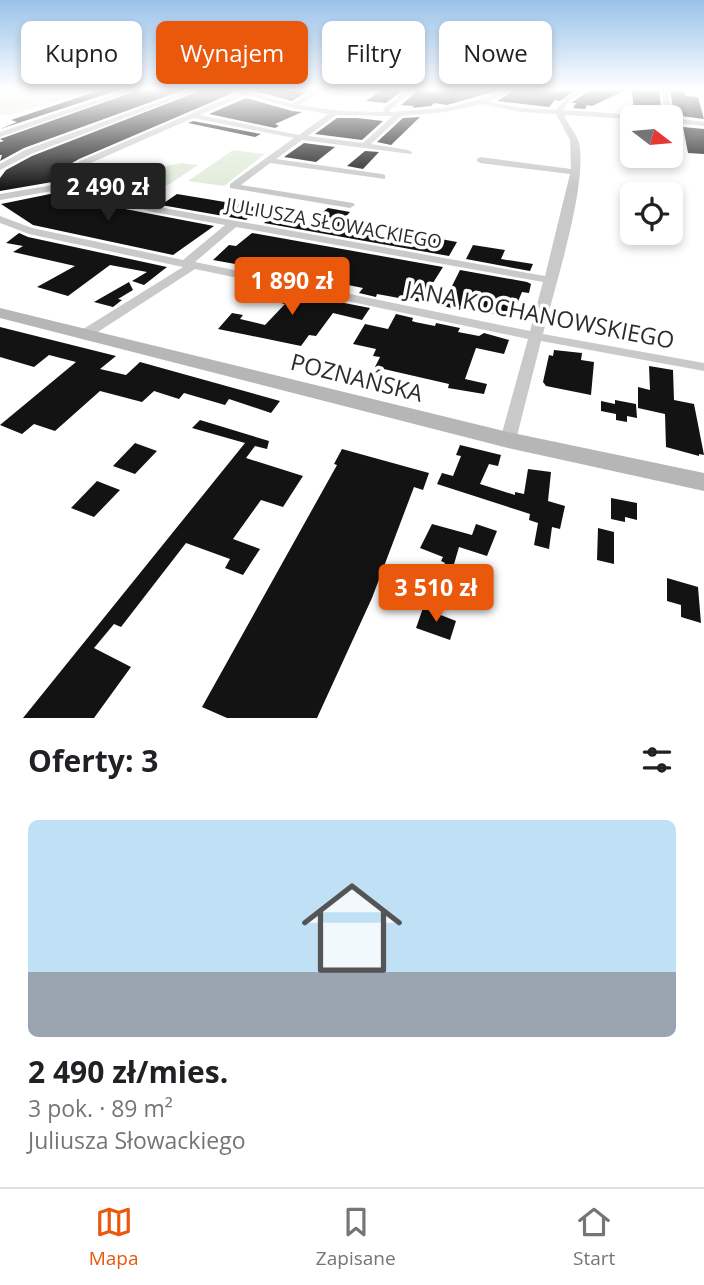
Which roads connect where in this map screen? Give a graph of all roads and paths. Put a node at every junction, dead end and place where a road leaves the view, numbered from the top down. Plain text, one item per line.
1 (34, 124) edge
2 (105, 124) edge
3 (176, 124) edge
4 (232, 124) edge
5 (319, 124) edge
6 (389, 124) edge
7 (566, 124) edge
8 (0, 135) edge
9 (300, 137) junction
10 (365, 146) junction
11 (408, 152) dead end
12 (267, 160) junction
13 (480, 160) dead end
14 (0, 167) edge
15 (575, 172) junction
16 (382, 177) dead end
17 (71, 185) junction
18 (0, 197) edge
19 (350, 205) dead end
20 (0, 219) edge
21 (234, 223) junction
22 (189, 265) junction
23 (550, 280) junction
24 (0, 313) edge
25 (85, 334) junction
26 (534, 336) junction
27 (704, 367) edge
28 (508, 440) junction
29 (704, 482) edge

1 - 8 street
2 - 14 street
3 - 17 street
4 - 9 street
5 - 9 street
6 - 10 street
7 - 15 street
9 - 10 street
9 - 12 street
10 - 11 street
12 - 16 street
12 - 19 street
13 - 15 street
15 - 23 street
17 - 18 street
17 - 21 street, JULIUSZA SŁOWACKIEGO
20 - 22 street, JANA KOCHANOWSKIEGO
21 - 22 street
21 - 23 street, JULIUSZA SŁOWACKIEGO
22 - 25 street
22 - 26 street, JANA KOCHANOWSKIEGO
23 - 26 street
24 - 25 street, POZNAŃSKA
25 - 28 street, POZNAŃSKA
26 - 27 street, JANA KOCHANOWSKIEGO
26 - 28 street
28 - 29 street, POZNAŃSKA

